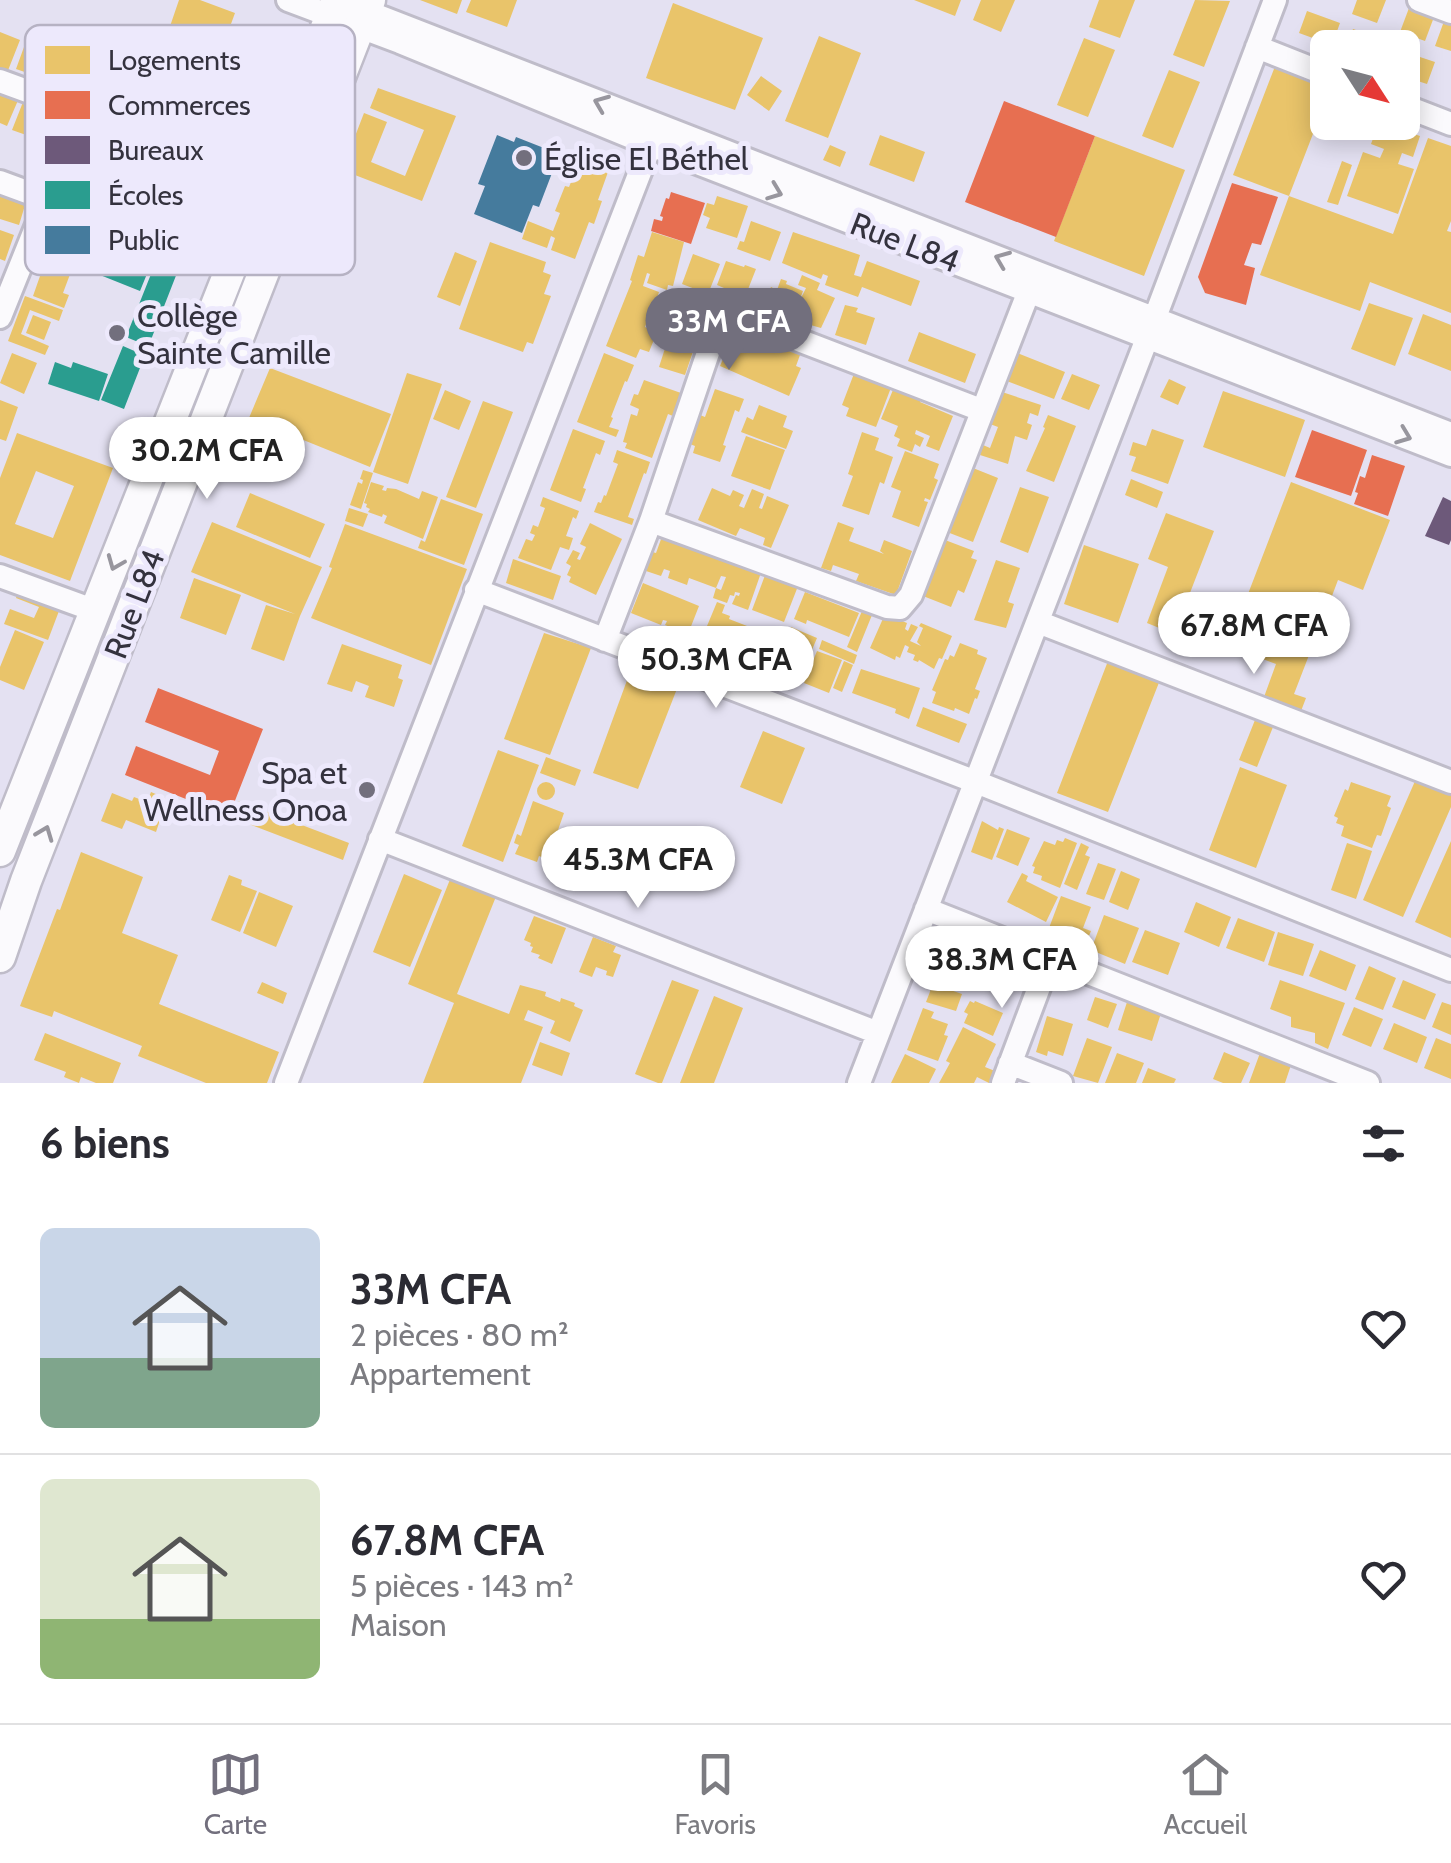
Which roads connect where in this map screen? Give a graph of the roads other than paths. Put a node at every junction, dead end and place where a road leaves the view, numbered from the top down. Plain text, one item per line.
1 (288, 0) edge
2 (1275, 0) edge
3 (1419, 0) edge
4 (350, 9) edge
5 (1451, 12) edge
6 (1257, 47) junction
7 (1310, 68) edge
8 (0, 81) edge
9 (25, 90) edge
10 (1420, 111) edge
11 (1451, 124) edge
12 (654, 136) junction
13 (0, 182) edge
14 (25, 192) edge
15 (25, 243) edge
16 (238, 275) edge
17 (246, 275) edge
18 (7, 280) edge
19 (1033, 281) junction
20 (0, 318) edge
21 (1151, 328) junction
22 (981, 410) junction
23 (1451, 434) edge
24 (1451, 455) edge
25 (651, 522) junction
26 (0, 576) edge
27 (476, 590) junction
28 (96, 610) junction
29 (1038, 622) junction
30 (606, 640) junction
31 (976, 782) junction
32 (1451, 782) edge
33 (380, 838) junction
34 (0, 851) edge
35 (13, 875) edge
36 (926, 909) junction
37 (0, 957) edge
38 (1050, 958) junction
39 (1451, 970) edge
40 (878, 1033) junction
41 (1006, 1073) edge
42 (286, 1083) edge
43 (858, 1083) edge
44 (1061, 1083) edge
45 (1368, 1083) edge

1 - 4 street, Rue L84
2 - 6 street
3 - 5 street
4 - 12 street, Rue L84
6 - 7 street
6 - 21 street
8 - 9 street
10 - 11 street
12 - 19 street, Rue L84
12 - 27 street
13 - 14 street
15 - 18 street
16 -> 28 main road, Rue L84
35 -> 17 main road, Rue L84
18 - 20 street
19 - 21 street, Rue L84
19 - 22 street
21 - 23 street, Rue L84
21 -> 24 street, Rue L84
21 - 29 street
22 - 25 street
22 - 25 street
25 - 30 street
26 - 28 street
27 - 30 street
27 - 33 street
28 - 34 main road, Rue L84
29 - 31 street
29 - 32 street
30 - 31 street
31 - 36 street
31 - 39 street
33 - 40 street
33 - 42 street
35 - 37 main road, Rue L84
36 - 38 street
36 - 40 street
38 - 41 street
38 - 45 street
40 - 43 street
41 - 44 street

